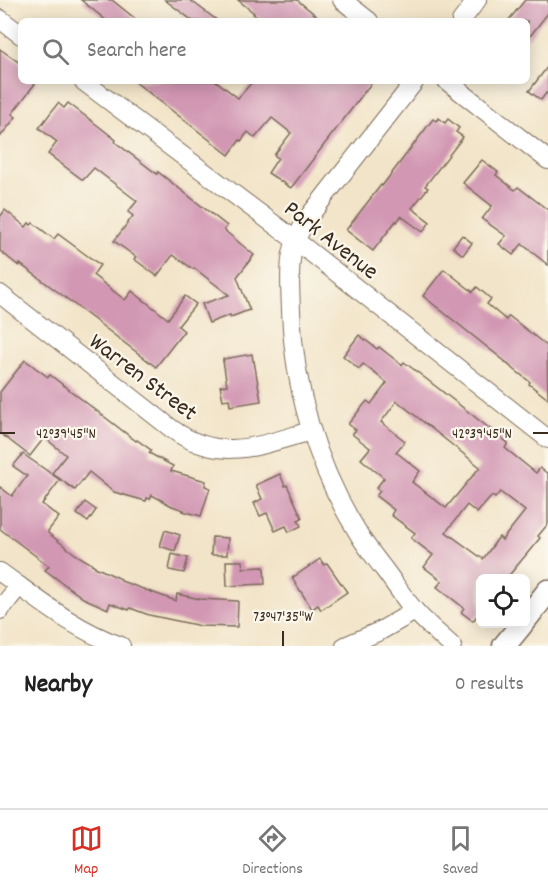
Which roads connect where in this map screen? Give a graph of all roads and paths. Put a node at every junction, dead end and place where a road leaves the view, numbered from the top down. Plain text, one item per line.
1 (342, 0) edge
2 (477, 0) edge
3 (365, 18) edge
4 (463, 18) edge
5 (0, 19) edge
6 (18, 32) edge
7 (88, 84) edge
8 (413, 84) edge
9 (451, 84) edge
10 (548, 160) edge
11 (295, 240) junction
12 (0, 294) edge
13 (311, 431) junction
14 (548, 439) edge
15 (0, 572) edge
16 (19, 586) junction
17 (548, 591) edge
18 (0, 610) edge
19 (415, 611) junction
20 (530, 613) edge
21 (519, 628) edge
22 (121, 646) edge
23 (345, 646) edge
24 (452, 646) edge
25 (504, 646) edge

1 - 3 street
2 - 4 street
5 - 6 street
7 - 11 street, Park Avenue
8 - 11 street
9 - 10 street
11 - 13 street
11 - 14 street, Park Avenue
12 - 13 street, Warren Street
13 - 19 street
15 - 16 street
16 - 18 street
16 - 22 street
17 - 20 street
19 - 23 street
19 - 24 street
21 - 25 street

